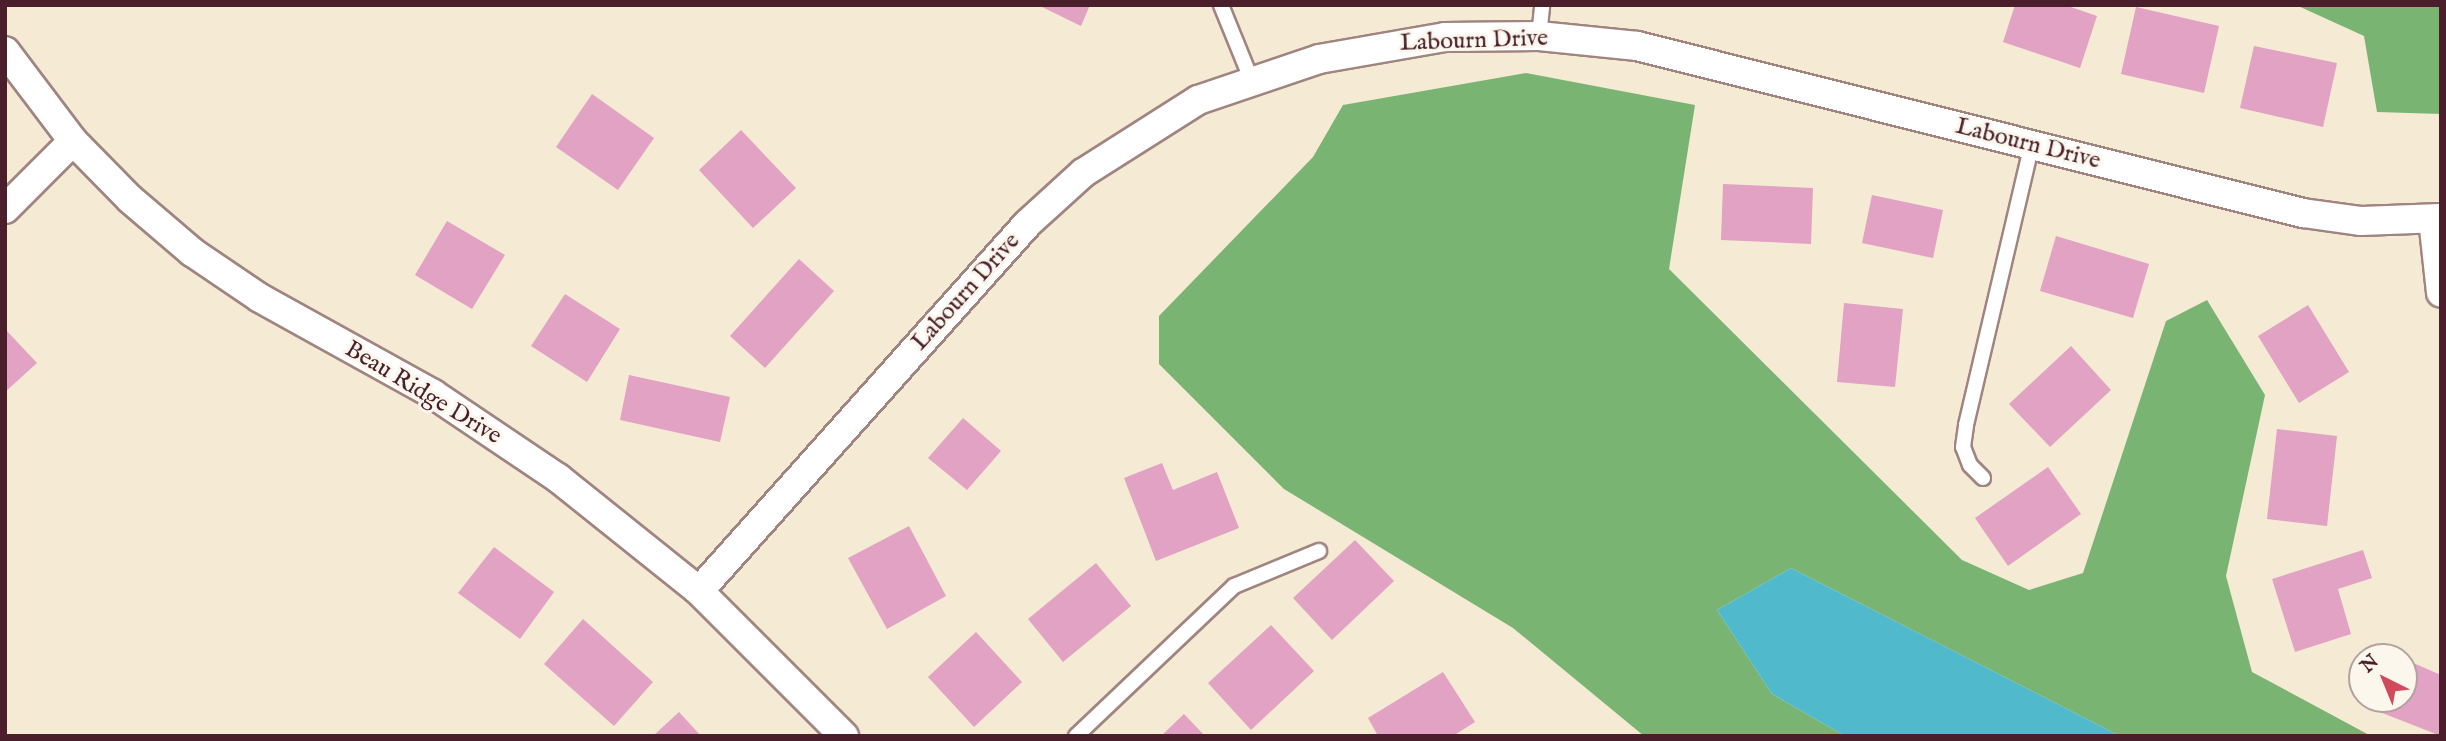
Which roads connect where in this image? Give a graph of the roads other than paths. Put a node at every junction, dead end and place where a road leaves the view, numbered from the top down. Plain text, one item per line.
1 (1221, 5) edge
2 (1542, 5) edge
3 (1539, 36) junction
4 (5, 51) edge
5 (1251, 79) junction
6 (73, 141) junction
7 (2032, 144) junction
8 (5, 209) edge
9 (2437, 218) edge
10 (2441, 293) edge
11 (1983, 478) dead end
12 (1319, 551) dead end
13 (699, 591) junction
14 (844, 736) edge
15 (1076, 736) edge

1 - 5 lane
2 - 3 lane
3 - 5 street, Labourn Drive
3 - 7 street, Labourn Drive
4 - 6 street, Beau Ridge Drive
5 - 13 street, Labourn Drive
6 - 8 street
6 - 13 street, Beau Ridge Drive
7 - 9 street, Labourn Drive
7 - 11 lane
9 - 10 street
12 - 15 lane
13 - 14 street, Beau Ridge Drive

